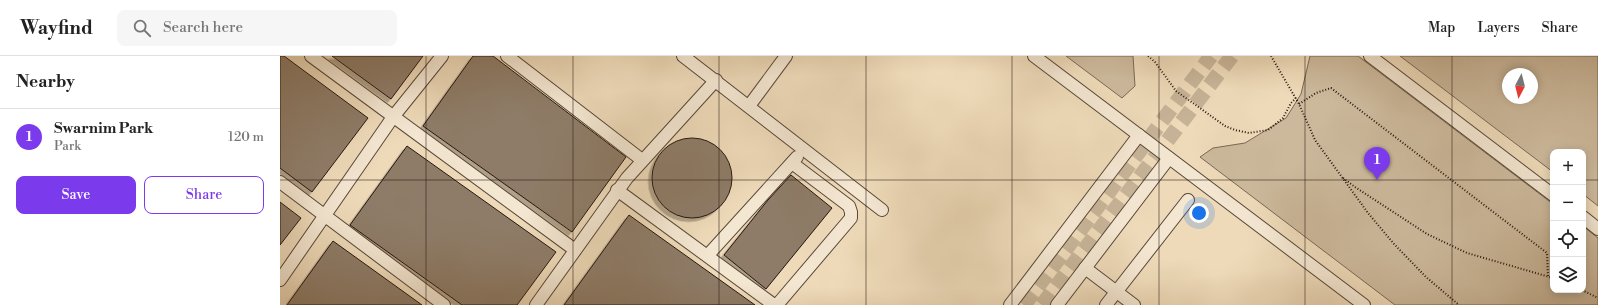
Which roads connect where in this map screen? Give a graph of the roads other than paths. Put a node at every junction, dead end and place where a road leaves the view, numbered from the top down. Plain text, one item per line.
1 (311, 56) edge
2 (442, 56) edge
3 (507, 56) edge
4 (683, 56) edge
5 (786, 56) edge
6 (1034, 56) edge
7 (1370, 56) edge
8 (716, 80) junction
9 (749, 106) junction
10 (393, 117) junction
11 (1139, 135) junction
12 (804, 150) junction
13 (1169, 158) junction
14 (642, 160) junction
15 (792, 163) junction
16 (280, 182) edge
17 (617, 190) junction
18 (1550, 193) edge
19 (1188, 200) dead end
20 (882, 210) dead end
21 (325, 216) junction
22 (1586, 219) edge
23 (1598, 229) edge
24 (575, 250) junction
25 (708, 255) junction
26 (1085, 268) junction
27 (280, 280) edge
28 (1116, 292) junction
29 (444, 305) edge
30 (536, 305) edge
31 (774, 305) edge
32 (777, 305) edge
33 (1010, 305) edge
34 (1057, 305) edge
35 (1106, 305) edge
36 (1134, 305) edge
37 (1364, 305) edge

1 - 10 street
2 - 10 street
3 - 14 street
4 - 8 street
5 - 9 street
6 - 11 street
7 - 18 street
8 - 9 street
8 - 14 street
9 - 12 street
10 - 21 street
10 - 24 street
11 - 13 street
11 - 33 street
12 - 15 street
12 - 20 street
13 - 26 street
13 - 37 street
14 - 17 street
15 - 25 street
15 - 32 street
16 - 21 street
17 - 24 street
17 - 25 street
19 - 28 street
21 - 27 street
21 - 29 street
22 - 23 street
24 - 30 street
25 - 31 street
26 - 28 street
26 - 34 street
28 - 35 street
28 - 36 street

